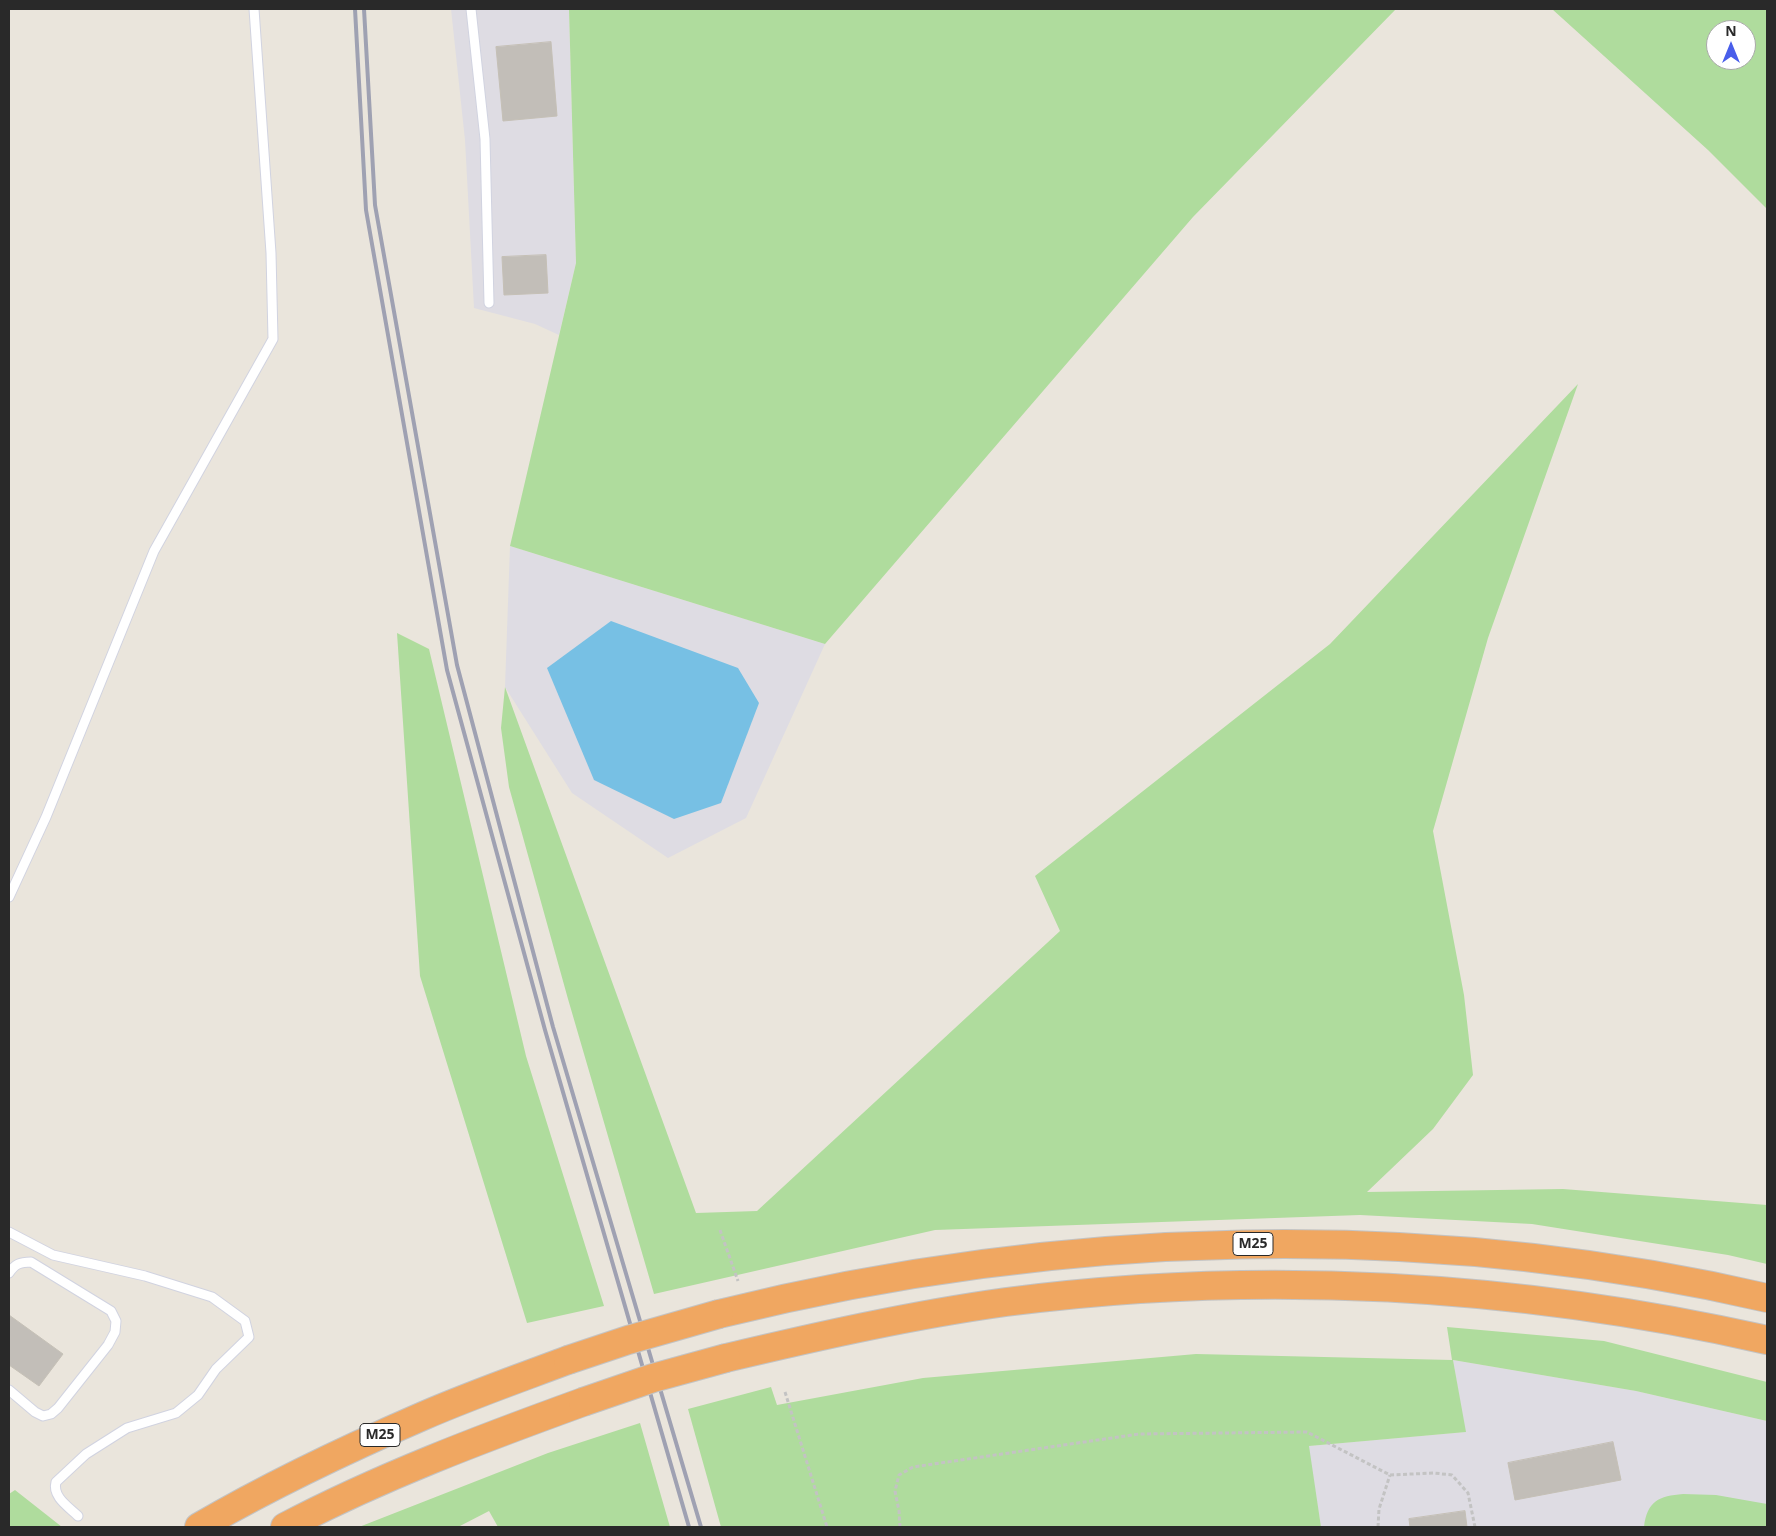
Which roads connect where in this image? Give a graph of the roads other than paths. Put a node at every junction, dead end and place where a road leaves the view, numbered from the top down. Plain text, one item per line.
1 (254, 9) edge
2 (472, 9) edge
3 (489, 303) dead end
4 (9, 897) edge
5 (9, 1232) edge
6 (9, 1273) edge
7 (1767, 1298) edge
8 (1767, 1340) edge
9 (9, 1390) edge
10 (78, 1516) dead end
11 (199, 1527) edge
12 (284, 1527) edge

1 - 4 lane
2 - 3 lane
5 - 10 lane
6 - 9 lane
7 - 11 highway, M25, bridge
8 - 12 highway, bridge

